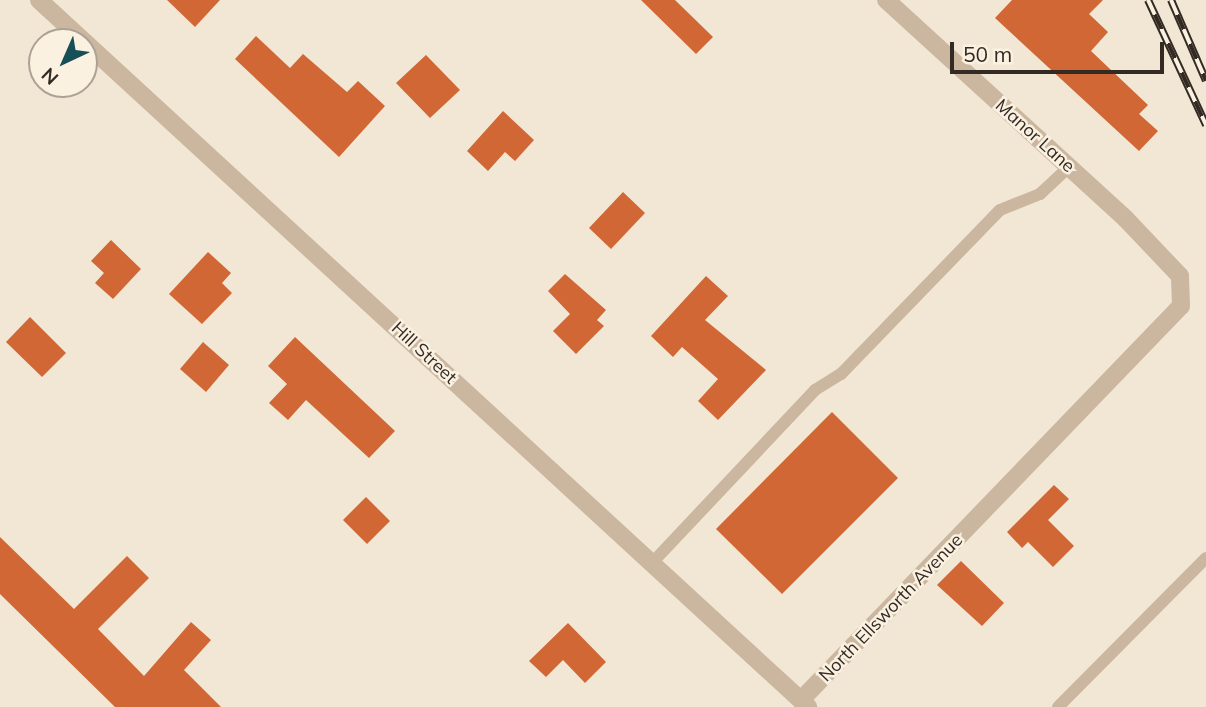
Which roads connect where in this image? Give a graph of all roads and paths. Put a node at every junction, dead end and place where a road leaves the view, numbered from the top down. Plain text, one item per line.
1 (39, 0) edge
2 (886, 0) edge
3 (1069, 167) junction
4 (1180, 276) joint
5 (1206, 558) edge
6 (652, 564) junction
7 (805, 704) edge
8 (1058, 707) edge

1 - 6 street, Hill Street
2 - 3 street, Manor Lane
3 - 4 street, Manor Lane
3 - 6 lane
4 - 7 street, North Ellsworth Avenue
5 - 8 lane
6 - 7 street, Hill Street

